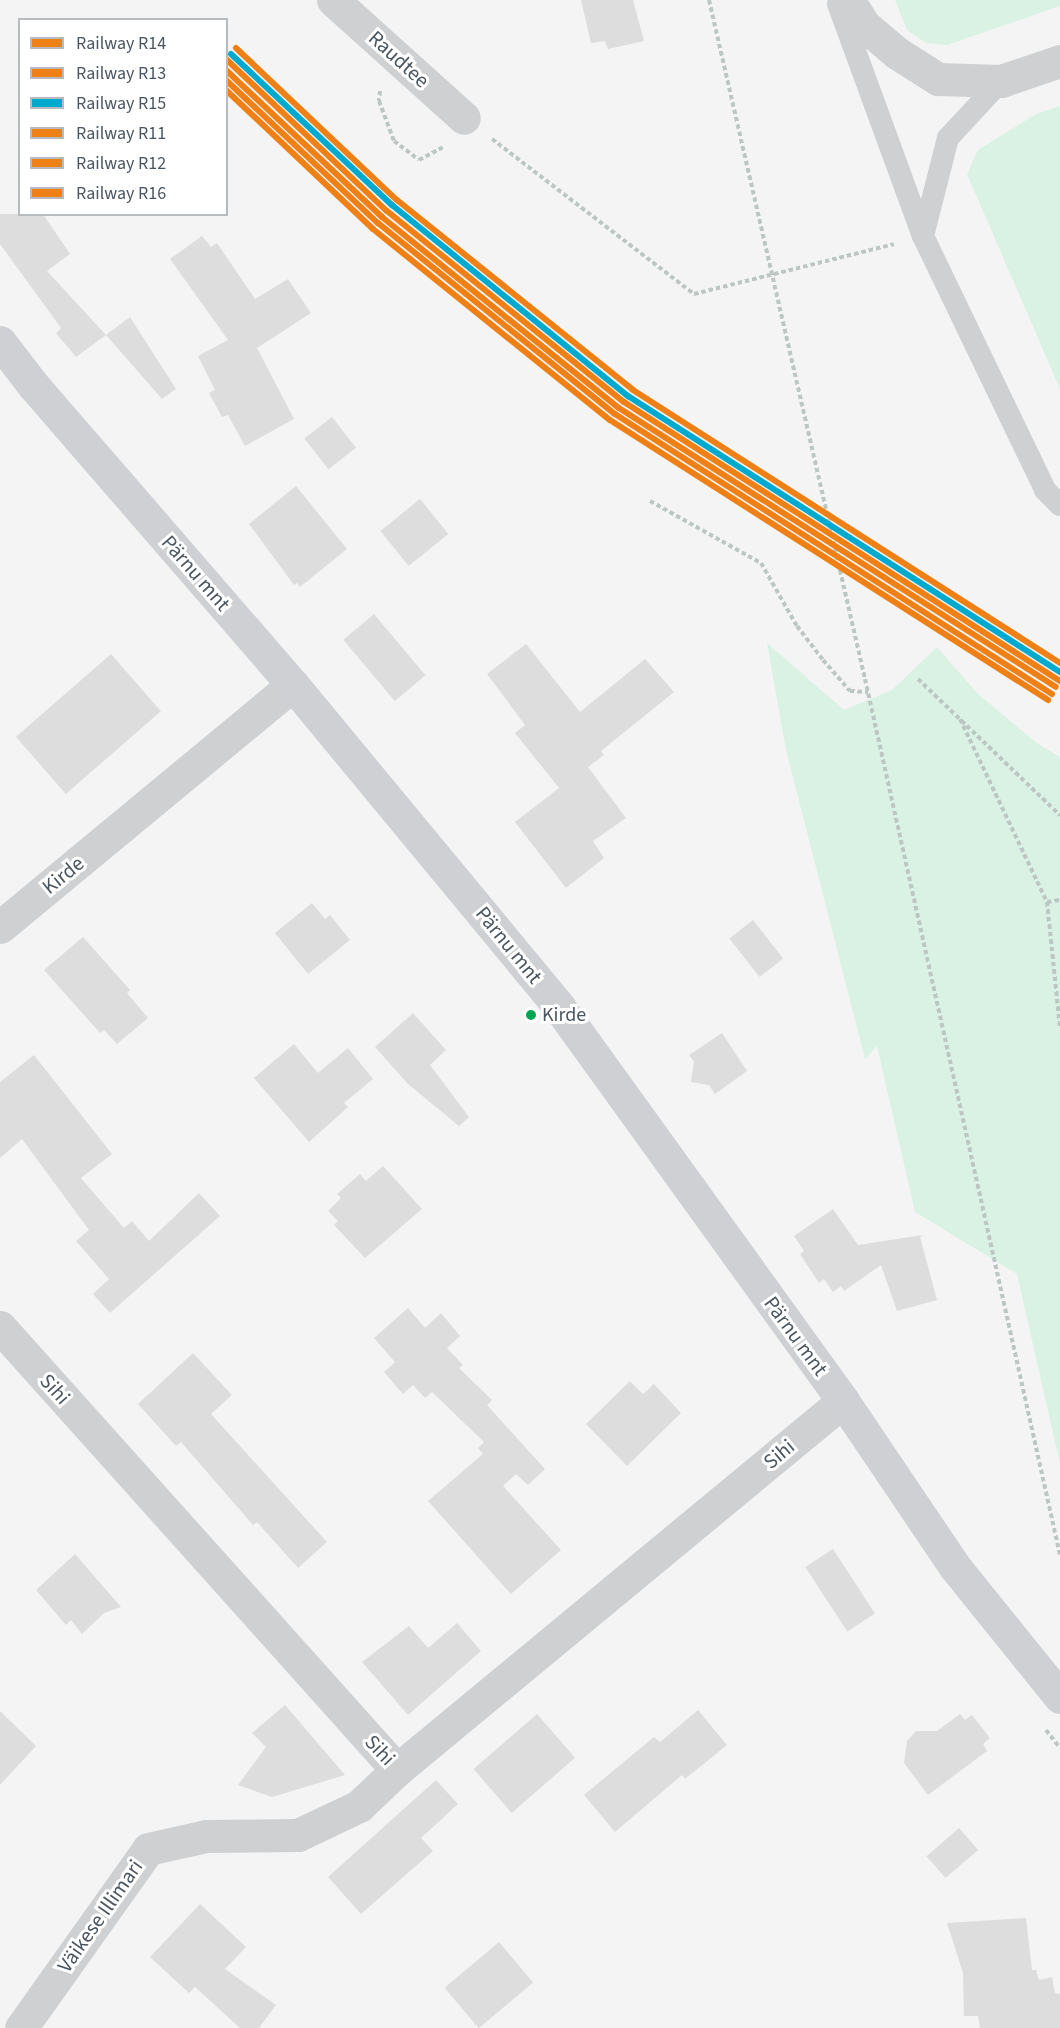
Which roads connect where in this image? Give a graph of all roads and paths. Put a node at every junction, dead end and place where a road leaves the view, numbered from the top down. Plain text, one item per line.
1 (333, 0) edge
2 (709, 0) edge
3 (837, 0) edge
4 (848, 0) edge
5 (385, 47) junction
6 (1060, 61) edge
7 (1001, 81) junction
8 (465, 118) junction
9 (923, 236) junction
10 (861, 253) dead end
11 (774, 277) junction
12 (0, 342) edge
13 (650, 501) dead end
14 (1060, 506) edge
15 (918, 679) dead end
16 (293, 685) junction
17 (868, 692) junction
18 (960, 719) junction
19 (1060, 815) edge
20 (1060, 900) edge
21 (1047, 902) junction
22 (0, 927) edge
23 (1060, 1027) edge
24 (0, 1327) edge
25 (843, 1401) junction
26 (1060, 1555) edge
27 (1060, 1697) edge
28 (397, 1770) junction
29 (21, 2028) edge

1 - 5 street, Raudtee
2 - 11 path
3 - 9 lane
4 - 7 street
5 - 8 street, Raudtee
5 - 8 path
6 - 7 street
7 - 9 lane
8 - 11 path
9 - 14 lane
10 - 11 path
11 - 17 path
12 - 16 main road, Pärnu mnt
13 - 17 path
15 - 18 path
16 - 22 street, Kirde
16 - 25 main road, Pärnu mnt
17 - 26 path
18 - 19 path
18 - 21 path
20 - 21 path
21 - 23 path
24 - 28 street, Sihi
25 - 27 main road, Pärnu mnt
25 - 28 street, Sihi
28 - 29 street, Väikese Illimari

